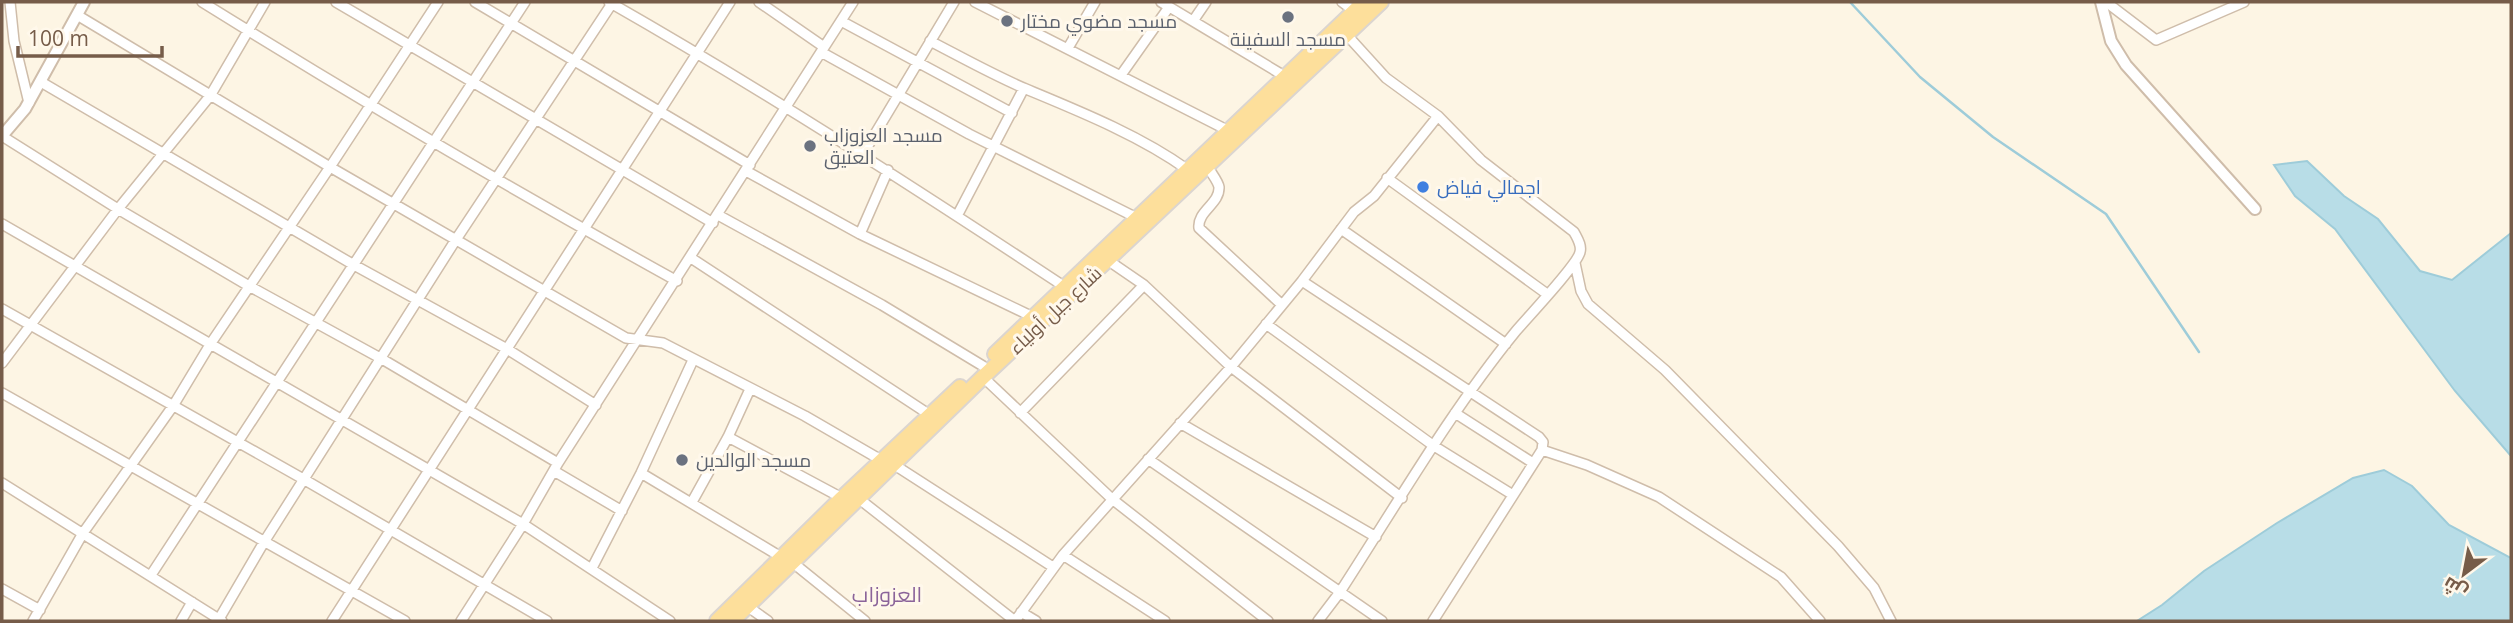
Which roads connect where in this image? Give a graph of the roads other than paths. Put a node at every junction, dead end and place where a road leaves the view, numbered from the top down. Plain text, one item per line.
1 (10, 2) edge
2 (84, 2) edge
3 (202, 2) edge
4 (265, 2) edge
5 (336, 2) edge
6 (438, 2) edge
7 (475, 2) edge
8 (525, 2) edge
9 (611, 2) edge
10 (730, 2) edge
11 (759, 2) edge
12 (853, 2) edge
13 (954, 2) edge
14 (975, 2) edge
15 (1095, 2) edge
16 (1206, 2) edge
17 (1342, 2) edge
18 (1381, 2) edge
19 (2104, 2) edge
20 (2244, 2) edge
21 (1165, 4) edge
22 (1359, 6) edge
23 (77, 15) junction
24 (841, 21) junction
25 (1193, 21) junction
26 (512, 22) junction
27 (249, 31) junction
28 (1346, 34) junction
29 (930, 41) junction
30 (411, 45) junction
31 (1068, 48) junction
32 (823, 50) junction
33 (697, 52) junction
34 (575, 60) junction
35 (917, 62) junction
36 (1121, 75) junction
37 (1286, 77) junction
38 (472, 81) junction
39 (41, 82) junction
40 (1024, 88) junction
41 (897, 94) junction
42 (210, 96) junction
43 (29, 103) junction
44 (370, 105) junction
45 (786, 107) junction
46 (660, 112) junction
47 (1012, 113) junction
48 (1438, 116) junction
49 (536, 118) junction
50 (1229, 131) junction
51 (4, 138) edge
52 (433, 142) junction
53 (994, 146) junction
54 (2, 151) edge
55 (161, 154) junction
56 (863, 154) junction
57 (330, 167) junction
58 (1208, 167) junction
59 (748, 168) junction
60 (622, 169) junction
61 (888, 170) junction
62 (1188, 170) junction
63 (1387, 178) junction
64 (496, 179) junction
65 (394, 203) junction
66 (118, 209) junction
67 (2255, 209) dead end
68 (957, 216) junction
69 (1137, 218) junction
70 (716, 219) junction
71 (2, 224) edge
72 (289, 227) junction
73 (1342, 229) junction
74 (584, 230) junction
75 (860, 234) junction
76 (455, 241) junction
77 (691, 258) junction
78 (1109, 261) junction
79 (1575, 263) junction
80 (354, 265) junction
81 (75, 266) junction
82 (677, 281) junction
83 (1303, 281) junction
84 (1144, 285) junction
85 (249, 286) junction
86 (1065, 287) junction
87 (544, 292) junction
88 (1547, 294) junction
89 (418, 300) junction
90 (1282, 306) junction
91 (2, 309) edge
92 (1034, 317) junction
93 (315, 323) junction
94 (1266, 324) junction
95 (31, 326) junction
96 (1021, 335) junction
97 (211, 342) junction
98 (637, 342) junction
99 (1506, 344) junction
100 (507, 349) junction
101 (382, 359) junction
102 (693, 360) junction
103 (2, 363) edge
104 (1231, 367) junction
105 (983, 372) junction
106 (276, 380) junction
107 (750, 388) junction
108 (1469, 391) junction
109 (2, 393) edge
110 (596, 405) junction
111 (173, 406) junction
112 (467, 410) junction
113 (1020, 413) junction
114 (1455, 413) junction
115 (930, 415) junction
116 (344, 419) junction
117 (1180, 424) junction
118 (728, 437) junction
119 (237, 442) junction
120 (1434, 446) junction
121 (1542, 450) junction
122 (1148, 459) junction
123 (887, 462) junction
124 (1533, 463) junction
125 (128, 466) junction
126 (556, 467) junction
127 (430, 471) junction
128 (641, 472) junction
129 (305, 480) junction
130 (2, 483) edge
131 (1513, 495) junction
132 (842, 498) junction
133 (858, 498) junction
134 (1402, 498) junction
135 (1112, 499) junction
136 (692, 502) junction
137 (197, 503) junction
138 (622, 511) junction
139 (523, 524) junction
140 (391, 529) junction
141 (83, 533) junction
142 (1376, 537) junction
143 (264, 542) junction
144 (1063, 555) junction
145 (787, 559) junction
146 (1054, 567) junction
147 (592, 568) junction
148 (151, 575) junction
149 (485, 585) junction
150 (2, 589) edge
151 (351, 591) junction
152 (1340, 592) junction
153 (192, 603) junction
154 (747, 606) junction
155 (40, 610) junction
156 (1021, 612) junction
157 (221, 620) edge
158 (33, 621) edge
159 (181, 621) edge
160 (332, 621) edge
161 (405, 621) edge
162 (461, 621) edge
163 (547, 621) edge
164 (670, 621) edge
165 (717, 621) edge
166 (732, 621) edge
167 (768, 621) edge
168 (865, 621) edge
169 (1015, 621) edge
170 (1036, 621) edge
171 (1165, 621) edge
172 (1268, 621) edge
173 (1318, 621) edge
174 (1382, 621) edge
175 (1434, 621) edge
176 (1820, 621) edge
177 (1891, 621) edge

1 - 43 street
2 - 23 street
3 - 27 street
4 - 27 street
5 - 30 street
6 - 30 street
7 - 26 street
8 - 26 street
9 - 33 street
9 - 34 street
10 - 33 street
11 - 32 street
12 - 24 street
13 - 29 street
14 - 31 street
15 - 31 street
16 - 25 street
17 - 22 street
18 - 28 main road, شارع جبل أولياء
19 - 20 street
19 - 67 street
21 - 25 street
21 - 36 street
22 - 37 main road, شارع جبل أولياء
23 - 39 street
23 - 42 street
24 - 32 street
24 - 35 street
25 - 37 street
26 - 34 street
26 - 38 street
27 - 42 street
27 - 44 street
28 - 48 street
28 - 58 main road, شارع جبل أولياء
29 - 35 street
29 - 40 street
30 - 38 street
30 - 44 street
31 - 36 street
32 - 41 street
32 - 45 street
33 - 45 street
33 - 46 street
34 - 46 street
34 - 49 street
35 - 41 street
35 - 47 street
36 - 50 street
37 - 50 main road, شارع جبل أولياء
38 - 49 street
38 - 52 street
39 - 43 street
39 - 55 street
40 - 47 street
40 - 62 street
41 - 53 street
41 - 56 street
42 - 55 street
42 - 57 street
43 - 51 street
44 - 52 street
44 - 57 street
45 - 56 street
45 - 59 street
46 - 59 street
46 - 60 street
47 - 53 street
48 - 63 street
48 - 79 street
49 - 60 street
49 - 64 street
50 - 62 main road, شارع جبل أولياء
51 - 54 street
51 - 66 street
52 - 64 street
52 - 65 street
53 - 68 street
53 - 69 street
55 - 66 street
55 - 72 street
56 - 61 street
57 - 65 street
57 - 72 street
58 - 78 main road, شارع جبل أولياء
58 - 90 street
59 - 70 street
59 - 75 street
60 - 70 street
60 - 74 street
61 - 68 street
61 - 75 street
62 - 69 main road, شارع جبل أولياء
63 - 73 street
63 - 88 street
64 - 74 street
64 - 76 street
65 - 76 street
65 - 80 street
66 - 81 street
66 - 85 street
68 - 86 street
69 - 86 main road, شارع جبل أولياء
70 - 77 street
70 - 105 street
71 - 81 street
72 - 80 street
72 - 85 street
73 - 83 street
73 - 99 street
74 - 82 street
74 - 87 street
75 - 92 street
76 - 87 street
76 - 89 street
77 - 82 street
77 - 115 street
78 - 84 street
78 - 96 main road, شارع جبل أولياء
79 - 88 street
79 - 177 street
80 - 89 street
80 - 93 street
81 - 95 street
81 - 97 street
82 - 98 street
83 - 90 street
83 - 108 street
84 - 104 street
84 - 113 street
85 - 93 street
85 - 97 street
86 - 92 main road, شارع جبل أولياء
87 - 98 street
87 - 100 street
88 - 99 street
89 - 100 street
89 - 101 street
90 - 94 street
91 - 95 street
92 - 96 main road, شارع جبل أولياء
93 - 101 street
93 - 106 street
94 - 104 street
94 - 120 street
95 - 103 street
95 - 111 street
96 - 105 main road, شارع جبل أولياء
97 - 106 street
97 - 111 street
98 - 102 street
98 - 110 street
99 - 108 street
100 - 110 street
100 - 112 street
101 - 112 street
101 - 116 street
102 - 107 street
102 - 128 street
104 - 117 street
104 - 134 street
105 - 113 street
105 - 115 main road, شارع جبل أولياء
105 - 123 main road, شارع جبل أولياء
106 - 116 street
106 - 119 street
107 - 118 street
107 - 123 street
108 - 114 street
108 - 121 street
109 - 125 street
110 - 126 street
111 - 119 street
111 - 125 street
112 - 126 street
112 - 127 street
113 - 135 street
114 - 120 street
114 - 124 street
115 - 123 main road, شارع جبل أولياء
116 - 127 street
116 - 129 street
117 - 122 street
117 - 142 street
118 - 132 street
118 - 136 street
119 - 129 street
119 - 137 street
120 - 131 street
120 - 134 street
121 - 124 street
121 - 176 street
122 - 135 street
122 - 152 street
123 - 132 main road, شارع جبل أولياء
123 - 133 main road, شارع جبل أولياء
123 - 146 street
124 - 131 street
125 - 137 street
125 - 141 street
126 - 138 street
126 - 139 street
127 - 139 street
127 - 140 street
128 - 136 street
128 - 138 street
129 - 140 street
129 - 143 street
130 - 141 street
131 - 175 street
132 - 145 main road, شارع جبل أولياء
133 - 145 main road, شارع جبل أولياء
133 - 169 street
134 - 142 street
135 - 144 street
135 - 172 street
136 - 145 street
137 - 143 street
137 - 148 street
138 - 147 street
139 - 147 street
139 - 149 street
140 - 149 street
140 - 151 street
141 - 148 street
141 - 155 street
142 - 152 street
143 - 151 street
143 - 157 street
144 - 146 street
144 - 171 street
145 - 154 main road, شارع جبل أولياء
145 - 165 main road, شارع جبل أولياء
145 - 168 street
146 - 156 street
147 - 164 street
148 - 153 street
149 - 162 street
149 - 163 street
150 - 155 street
151 - 160 street
151 - 161 street
152 - 173 street
152 - 174 street
153 - 157 street
153 - 159 street
154 - 166 main road, شارع جبل أولياء
154 - 167 street
155 - 158 street
156 - 169 street
156 - 170 street

